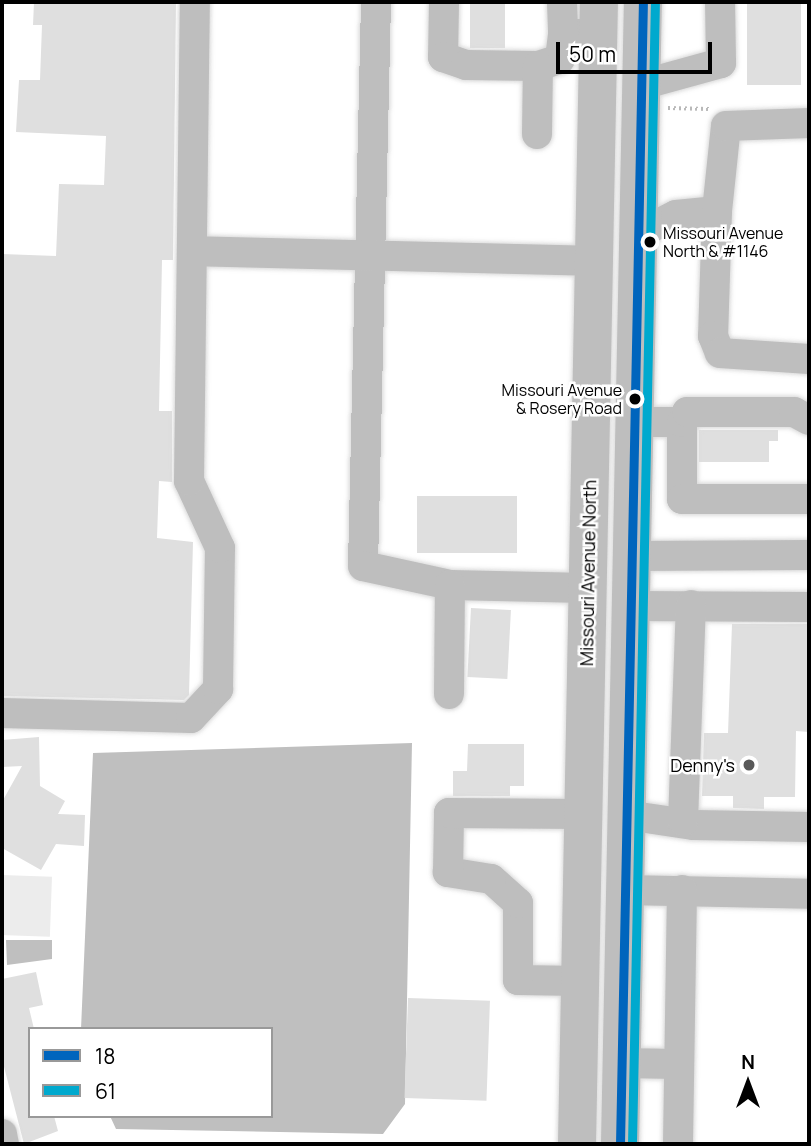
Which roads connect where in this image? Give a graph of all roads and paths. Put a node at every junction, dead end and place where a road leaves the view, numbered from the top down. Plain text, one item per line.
1 (195, 2) edge
2 (376, 2) edge
3 (443, 2) edge
4 (562, 2) edge
5 (643, 2) edge
6 (720, 2) edge
7 (587, 23) edge
8 (538, 66) junction
9 (641, 85) junction
10 (809, 123) edge
11 (537, 134) dead end
12 (714, 211) junction
13 (638, 234) junction
14 (192, 251) junction
15 (370, 254) junction
16 (594, 261) junction
17 (593, 320) junction
18 (809, 359) edge
19 (809, 420) edge
20 (634, 422) junction
21 (682, 422) junction
22 (809, 499) edge
23 (809, 555) edge
24 (632, 556) junction
25 (450, 585) junction
26 (587, 589) junction
27 (691, 605) junction
28 (809, 607) edge
29 (630, 620) junction
30 (449, 694) dead end
31 (2, 713) edge
32 (583, 814) junction
33 (626, 815) junction
34 (683, 821) junction
35 (809, 827) edge
36 (625, 890) junction
37 (682, 890) junction
38 (809, 894) edge
39 (580, 981) junction
40 (620, 1063) junction
41 (679, 1064) junction
42 (2, 1134) edge
43 (4, 1144) edge
44 (578, 1144) edge
45 (620, 1144) edge
46 (678, 1144) edge

1 - 14 street
2 - 15 street
3 - 8 street
4 - 7 street
5 - 9 main road
6 - 9 street
7 - 8 street
7 - 16 main road, Missouri Avenue North
8 - 11 street
9 - 13 main road
10 - 12 street
12 - 13 street
12 - 18 street
13 - 20 main road
14 - 15 street
14 - 31 street
15 - 16 street
15 - 25 street
16 - 17 main road, Missouri Avenue North
17 - 24 main road
17 - 26 main road, Missouri Avenue North
19 - 21 street
20 - 21 street
20 - 24 main road
21 - 22 street
23 - 24 street
24 - 29 main road
25 - 26 street
25 - 30 street
26 - 29 main road
26 - 32 main road, Missouri Avenue North
27 - 28 street
27 - 29 street
27 - 34 street
29 - 33 main road
32 - 39 main road, Missouri Avenue North
32 - 39 street
33 - 34 street
33 - 36 main road
34 - 35 street
36 - 37 street
36 - 40 main road
37 - 38 street
37 - 41 street
39 - 44 main road, Missouri Avenue North
40 - 41 street
40 - 45 main road
41 - 46 street
42 - 43 street

